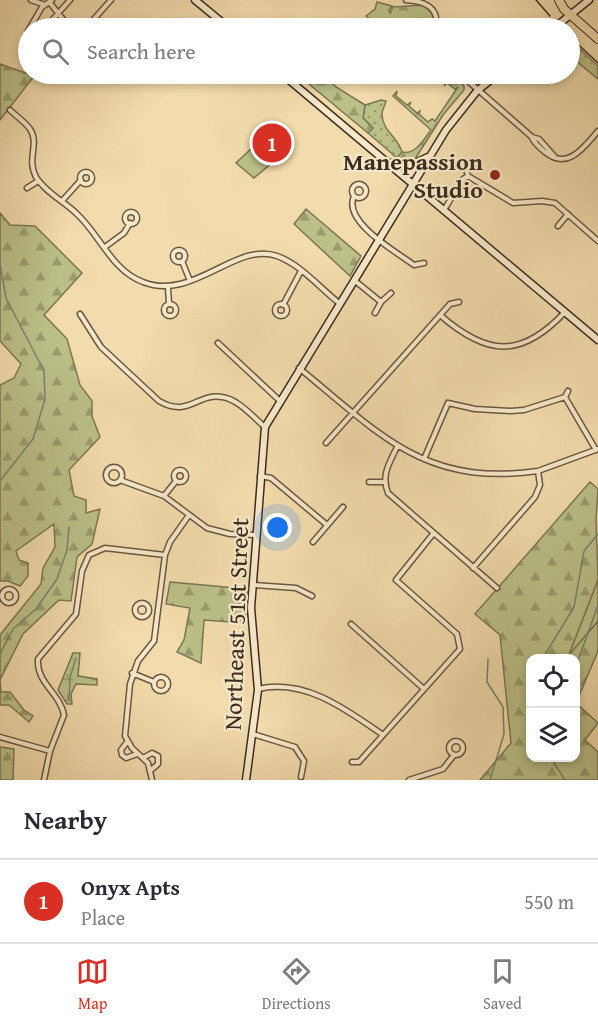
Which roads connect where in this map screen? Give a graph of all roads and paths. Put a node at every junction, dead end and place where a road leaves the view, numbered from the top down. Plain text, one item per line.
1 (31, 0) edge
2 (70, 0) edge
3 (111, 0) edge
4 (195, 0) edge
5 (406, 0) edge
6 (559, 0) edge
7 (588, 1) edge
8 (49, 3) edge
9 (58, 14) junction
10 (570, 15) junction
11 (38, 18) edge
12 (54, 18) edge
13 (61, 18) edge
14 (95, 18) edge
15 (217, 18) edge
16 (437, 18) edge
17 (566, 18) edge
18 (574, 18) edge
19 (580, 24) edge
20 (598, 39) edge
21 (294, 84) edge
22 (471, 84) edge
23 (485, 84) edge
24 (477, 90) junction
25 (10, 110) dead end
26 (598, 131) edge
27 (430, 155) junction
28 (387, 162) junction
29 (466, 170) dead end
30 (468, 176) junction
31 (81, 180) dead end
32 (38, 181) junction
33 (413, 185) junction
34 (27, 188) dead end
35 (354, 196) dead end
36 (62, 201) junction
37 (444, 210) junction
38 (568, 214) junction
39 (130, 223) dead end
40 (558, 226) dead end
41 (379, 239) junction
42 (598, 241) edge
43 (105, 247) junction
44 (182, 261) dead end
45 (424, 263) dead end
46 (301, 271) junction
47 (354, 280) junction
48 (190, 281) junction
49 (168, 288) junction
50 (391, 293) dead end
51 (381, 302) junction
52 (459, 302) dead end
53 (339, 303) junction
54 (170, 304) dead end
55 (283, 305) dead end
56 (565, 312) junction
57 (375, 313) dead end
58 (80, 314) dead end
59 (440, 315) junction
60 (598, 340) edge
61 (218, 344) dead end
62 (299, 368) junction
63 (568, 391) dead end
64 (565, 397) junction
65 (446, 398) dead end
66 (279, 400) junction
67 (448, 403) junction
68 (352, 412) junction
69 (265, 427) junction
70 (326, 442) dead end
71 (397, 447) junction
72 (597, 449) edge
73 (424, 459) junction
74 (538, 471) junction
75 (260, 476) junction
76 (120, 480) junction
77 (176, 481) dead end
78 (369, 482) dead end
79 (384, 482) junction
80 (164, 496) junction
81 (343, 507) dead end
82 (189, 515) junction
83 (327, 525) junction
84 (433, 534) junction
85 (256, 535) junction
86 (313, 542) dead end
87 (165, 555) junction
88 (473, 568) junction
89 (253, 585) junction
90 (497, 588) dead end
91 (312, 596) dead end
92 (149, 611) dead end
93 (158, 612) junction
94 (351, 624) dead end
95 (132, 673) junction
96 (154, 682) dead end
97 (258, 690) junction
98 (425, 690) junction
99 (252, 734) junction
100 (383, 735) junction
101 (0, 737) edge
102 (128, 742) junction
103 (50, 751) junction
104 (136, 754) junction
105 (454, 755) dead end
106 (142, 758) junction
107 (352, 762) dead end
108 (151, 770) junction
109 (301, 777) dead end
110 (44, 780) edge
111 (152, 780) edge
112 (246, 780) edge
113 (409, 780) edge

1 - 8 street
2 - 9 street
3 - 14 street
4 - 15 main road
5 - 16 street
6 - 10 highway
7 - 10 main road
8 - 9 street
8 - 11 street
9 - 12 street
9 - 13 street
10 - 17 main road
10 - 18 highway
19 - 20 highway
21 - 28 main road
22 - 24 street
23 - 24 main road, Northeast 51st Street
24 - 26 street
24 - 27 main road, Northeast 51st Street
25 - 32 street
27 - 28 main road
27 - 33 main road, Northeast 51st Street
28 - 33 main road
29 - 30 street
30 - 37 street
30 - 38 street
31 - 36 street
32 - 34 street
32 - 36 street
33 - 37 main road
33 - 41 main road, Northeast 51st Street
35 - 41 street
36 - 43 street
37 - 56 main road
38 - 40 street
38 - 42 street
39 - 43 street
41 - 45 street
41 - 47 main road, Northeast 51st Street
43 - 49 street
44 - 48 street
46 - 48 street
46 - 53 street
46 - 55 street
47 - 51 street
47 - 53 main road, Northeast 51st Street
48 - 49 street
49 - 54 street
50 - 51 street
51 - 57 street
52 - 59 street
53 - 62 main road, Northeast 51st Street
56 - 59 street
56 - 60 main road
58 - 69 street
59 - 68 street
61 - 66 street
62 - 66 main road, Northeast 51st Street
62 - 68 street
63 - 64 street
64 - 67 street
64 - 72 street
65 - 67 street
66 - 69 main road, Northeast 51st Street
67 - 73 street
68 - 70 street
68 - 71 street
69 - 75 main road, Northeast 51st Street
71 - 73 street
71 - 79 street
72 - 74 street
73 - 74 street
74 - 88 street
75 - 83 street
75 - 85 main road, Northeast 51st Street
76 - 76 street
76 - 80 street
77 - 80 street
78 - 79 street
79 - 84 street
80 - 82 street
81 - 83 street
82 - 85 street
82 - 87 street
83 - 86 street
84 - 88 street
84 - 98 street
85 - 89 main road, Northeast 51st Street
87 - 93 street
87 - 103 street
88 - 90 street
89 - 91 street
89 - 97 main road, Northeast 51st Street
92 - 93 street
93 - 95 street
94 - 98 street
95 - 96 street
95 - 102 street
97 - 99 main road, Northeast 51st Street
97 - 100 street
98 - 100 street
99 - 109 street
99 - 112 main road, Northeast 51st Street
100 - 107 street
101 - 103 street
102 - 104 street
102 - 104 street
103 - 110 street
104 - 106 street
105 - 113 street
106 - 108 street
106 - 108 street
108 - 111 street

